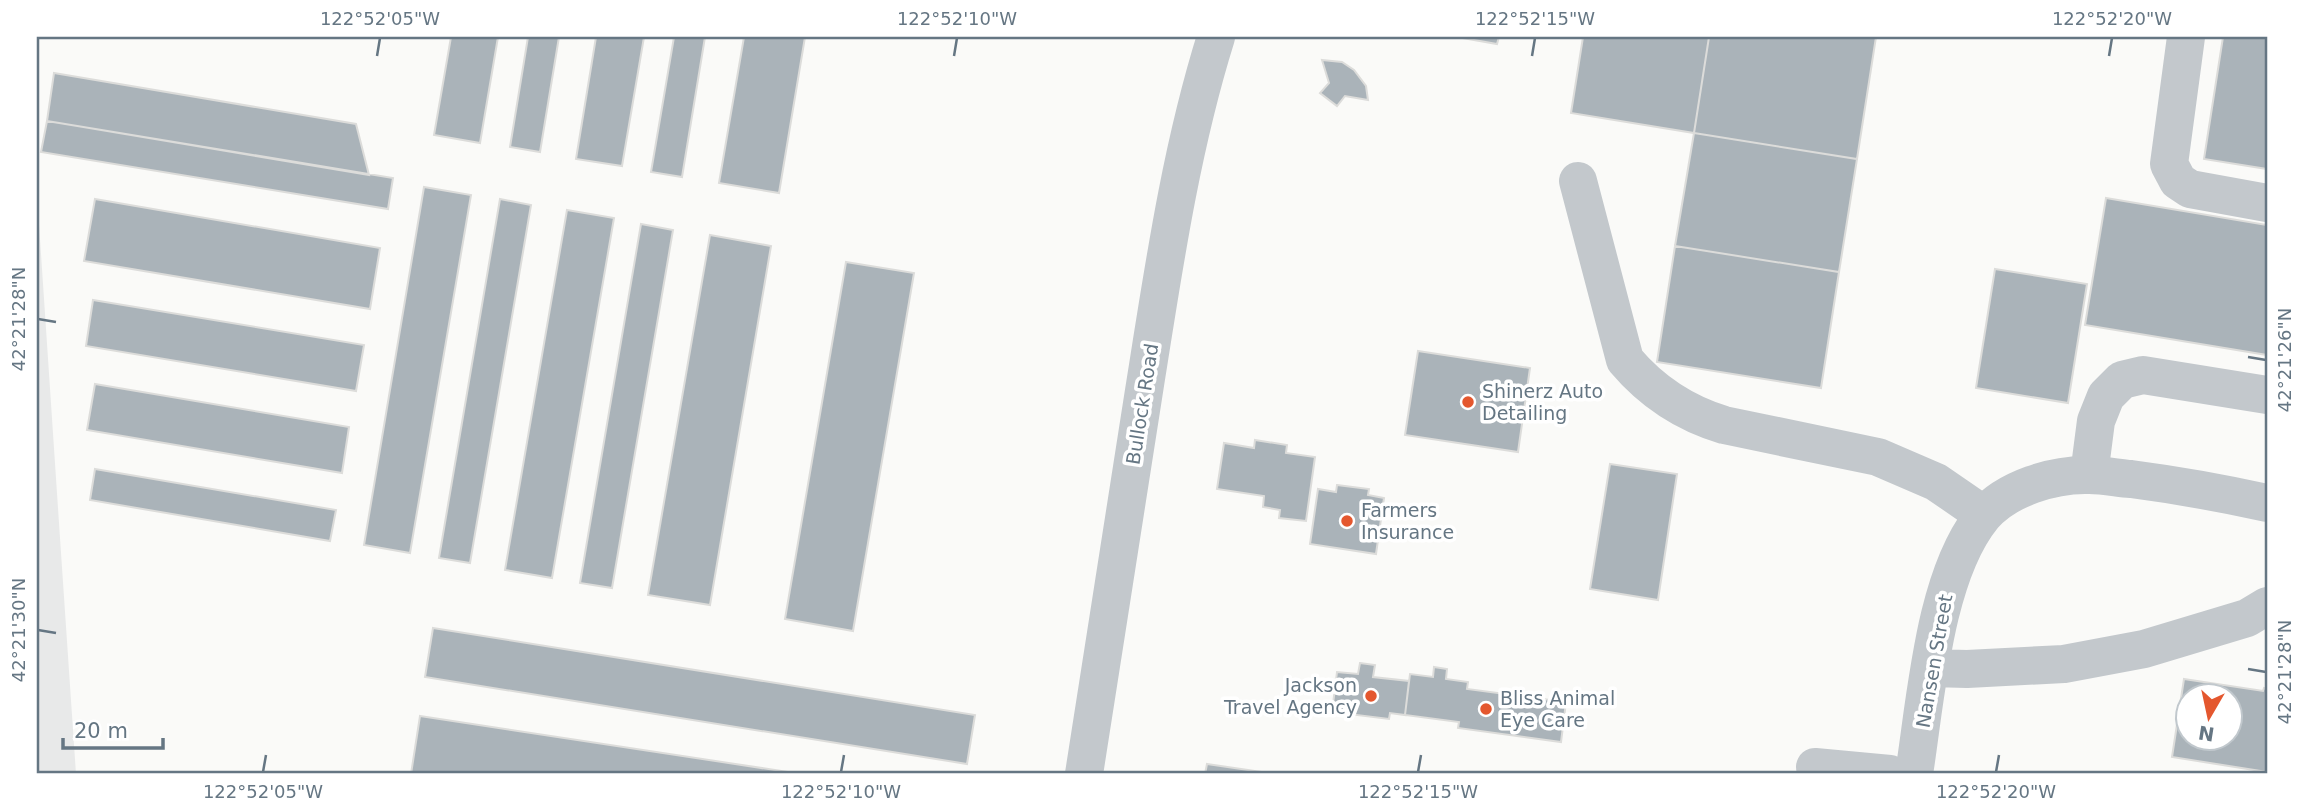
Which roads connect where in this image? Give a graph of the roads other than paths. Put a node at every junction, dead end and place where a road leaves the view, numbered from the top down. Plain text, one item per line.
1 (1216, 37) edge
2 (2186, 37) edge
3 (1578, 181) dead end
4 (2267, 203) edge
5 (2267, 394) edge
6 (2090, 475) junction
7 (2267, 503) edge
8 (1984, 515) junction
9 (2267, 606) edge
10 (1931, 668) junction
11 (1815, 768) dead end
12 (1084, 774) edge
13 (1890, 774) edge
14 (1914, 774) edge

1 - 12 street, Bullock Road
2 - 4 street
3 - 8 street
5 - 6 street
6 - 7 street, Nansen Street
6 - 8 street, Nansen Street
8 - 10 street, Nansen Street
9 - 10 street
10 - 14 street, Nansen Street
11 - 13 street

